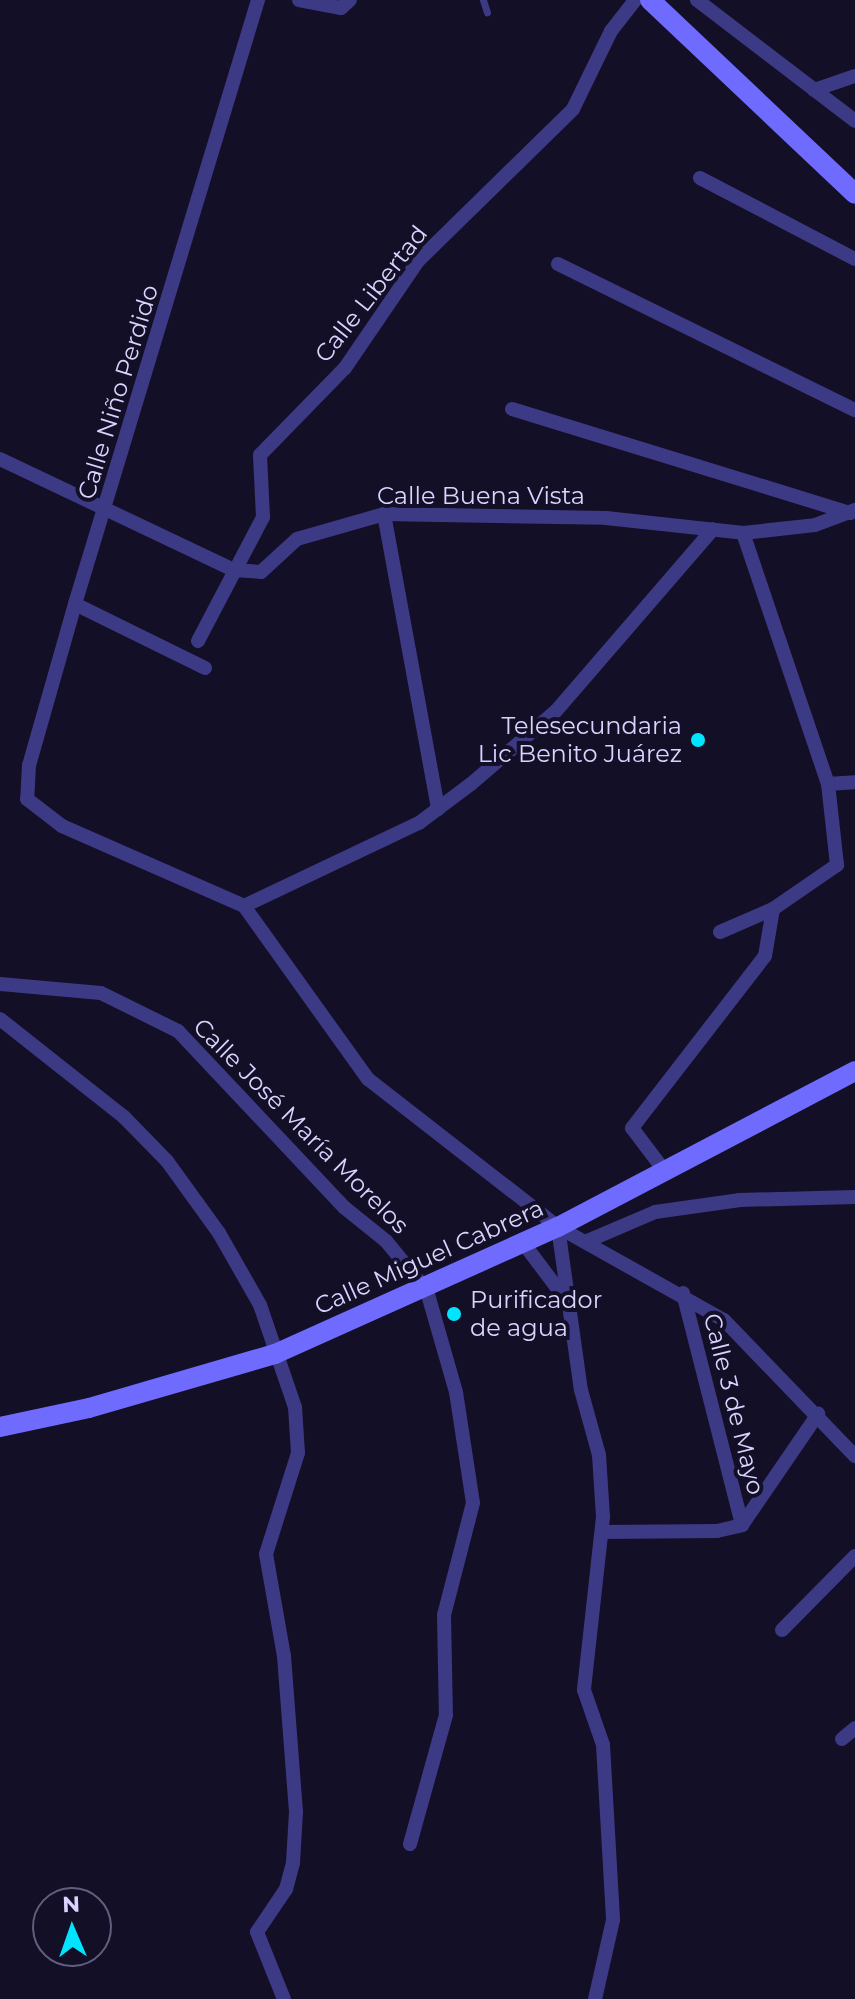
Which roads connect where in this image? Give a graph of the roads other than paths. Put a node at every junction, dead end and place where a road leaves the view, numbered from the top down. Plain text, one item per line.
1 (258, 0) edge
2 (299, 0) edge
3 (483, 0) edge
4 (635, 0) edge
5 (650, 0) edge
6 (697, 0) edge
7 (345, 4) edge
8 (487, 12) dead end
9 (855, 76) edge
10 (814, 90) junction
11 (855, 121) edge
12 (700, 178) dead end
13 (855, 194) edge
14 (855, 259) edge
15 (558, 264) dead end
16 (512, 409) dead end
17 (855, 410) edge
18 (0, 459) edge
19 (107, 506) junction
20 (853, 512) edge
21 (384, 514) junction
22 (713, 529) junction
23 (743, 533) junction
24 (234, 570) junction
25 (75, 604) junction
26 (198, 641) dead end
27 (205, 668) dead end
28 (855, 782) edge
29 (828, 784) junction
30 (438, 809) junction
31 (244, 906) junction
32 (773, 909) junction
33 (720, 932) dead end
34 (0, 984) edge
35 (0, 1019) edge
36 (855, 1071) edge
37 (663, 1169) junction
38 (855, 1197) edge
39 (558, 1227) junction
40 (585, 1242) junction
41 (524, 1244) junction
42 (427, 1291) junction
43 (683, 1293) junction
44 (567, 1301) junction
45 (275, 1354) junction
46 (818, 1414) junction
47 (0, 1427) edge
48 (855, 1456) edge
49 (742, 1525) junction
50 (602, 1532) junction
51 (855, 1556) edge
52 (782, 1630) dead end
53 (855, 1728) edge
54 (842, 1739) dead end
55 (410, 1844) dead end
56 (284, 1999) edge
57 (595, 1999) edge

1 - 19 street, Calle Niño Perdido
2 - 7 street
3 - 8 lane
4 - 24 street, Calle Libertad
5 - 13 street
6 - 10 street
9 - 10 street
10 - 11 street
12 - 14 street
15 - 17 street
16 - 20 street
18 - 19 street
19 - 24 street
19 - 25 street, Calle Niño Perdido
20 - 23 street, Calle Buena Vista
21 - 22 street, Calle Buena Vista
21 - 24 street, Calle Buena Vista
21 - 30 street
22 - 23 street, Calle Buena Vista
22 - 30 street
23 - 29 street
24 - 26 street, Calle Libertad
25 - 27 street
25 - 31 street, Calle Niño Perdido
28 - 29 street
29 - 32 street
30 - 31 street
31 - 39 street
32 - 33 street
32 - 37 street
34 - 42 street, Calle José María Morelos
35 - 45 street
36 - 37 street, Calle Miguel Cabrera
37 - 39 street, Calle Miguel Cabrera
38 - 40 street
39 - 40 street
39 - 41 street, Calle Miguel Cabrera
39 - 44 street
40 - 43 street
41 - 42 street, Calle Miguel Cabrera
41 - 44 street
42 - 45 street, Calle Miguel Cabrera
42 - 55 street, Calle José María Morelos
43 - 46 street
43 - 49 street, Calle 3 de Mayo
44 - 50 street
45 - 47 street, Calle Miguel Cabrera
45 - 56 street
46 - 48 street
46 - 49 street
49 - 50 street
50 - 57 street
51 - 52 street
53 - 54 street

